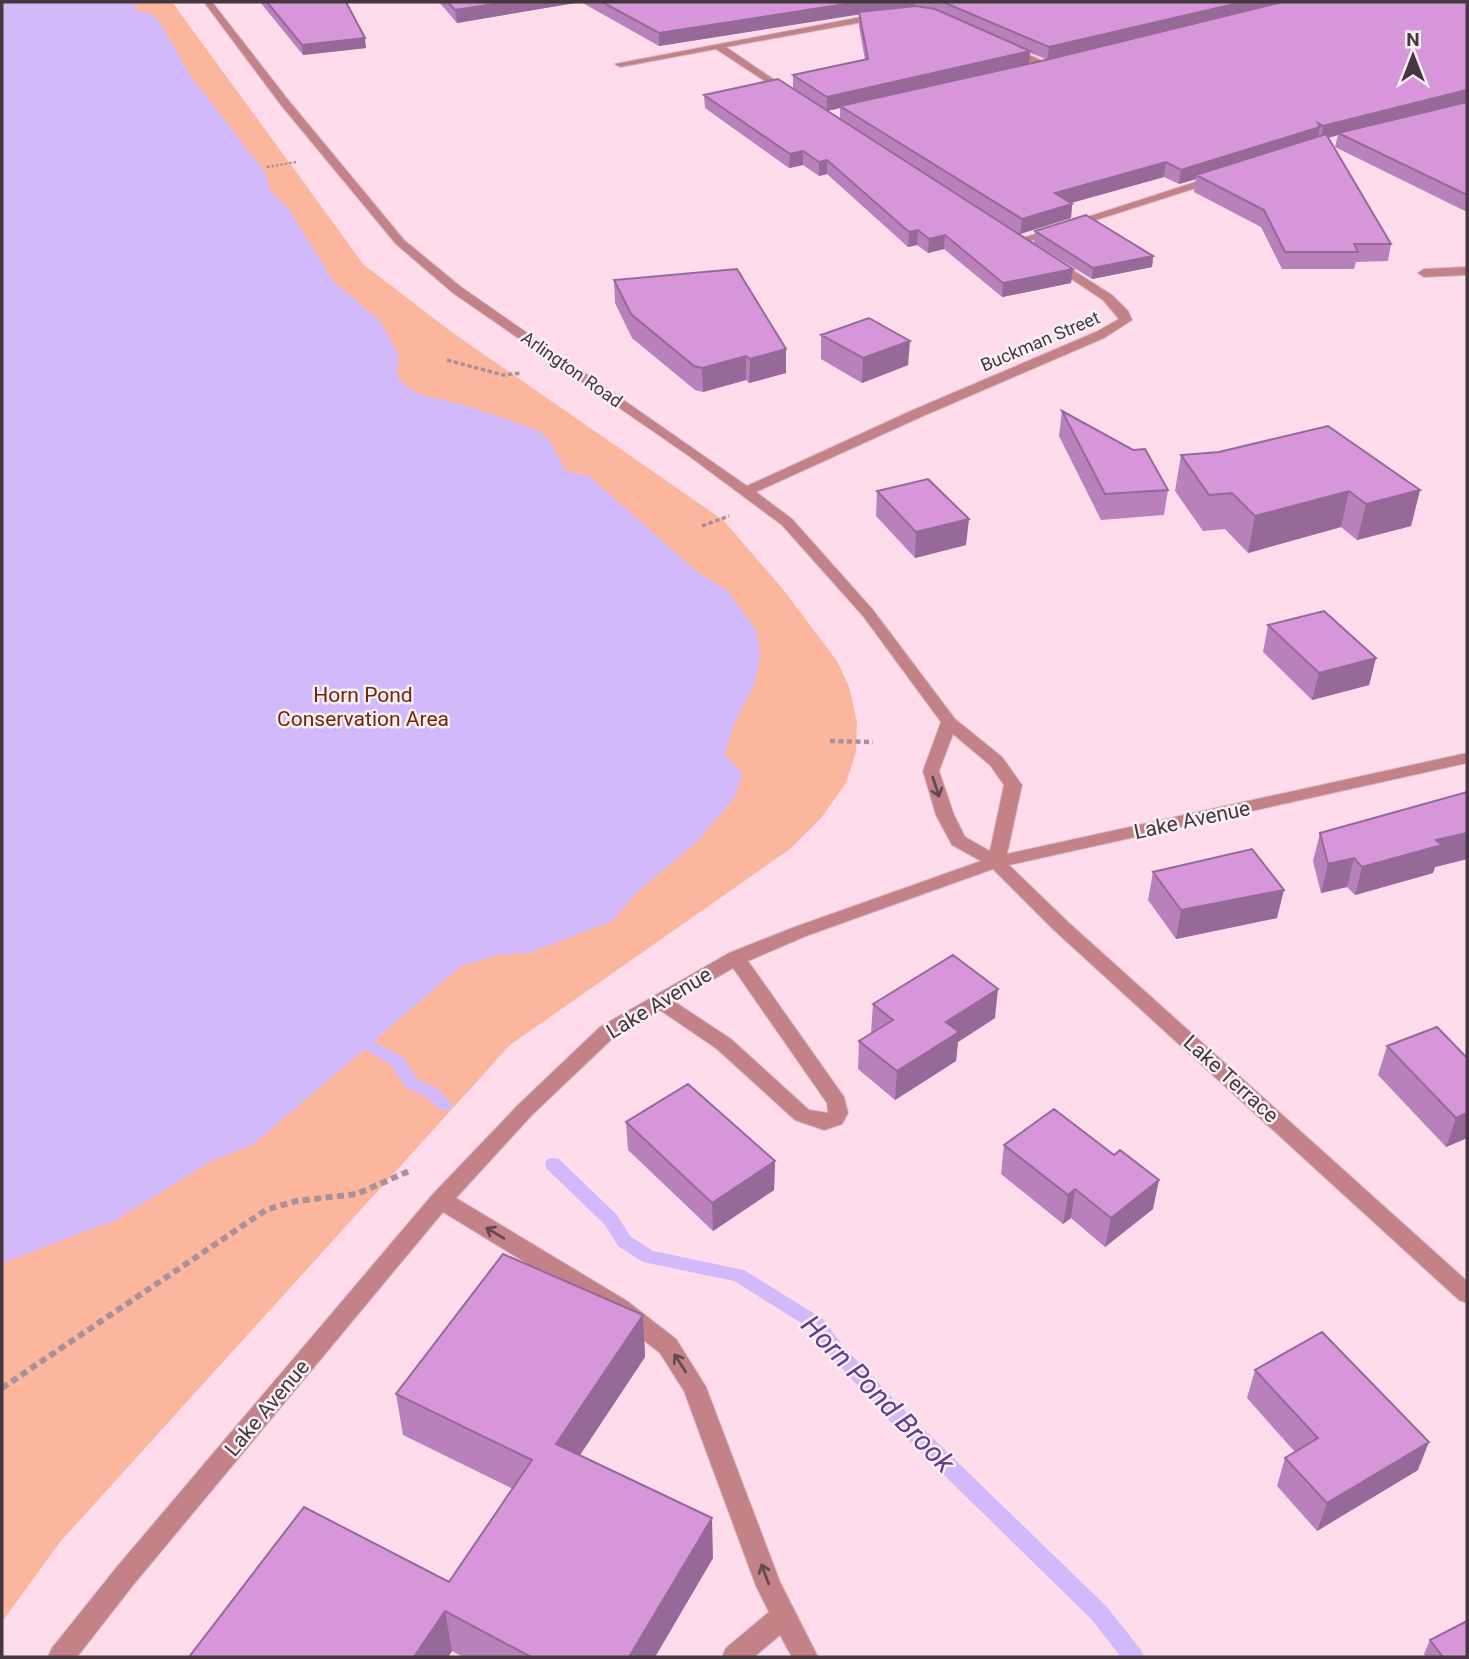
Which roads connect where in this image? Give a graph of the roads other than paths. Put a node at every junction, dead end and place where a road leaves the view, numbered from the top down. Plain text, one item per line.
1 (208, 2) edge
2 (895, 15) edge
3 (718, 46) junction
4 (1003, 46) edge
5 (1062, 63) edge
6 (620, 64) dead end
7 (1048, 66) junction
8 (1023, 72) edge
9 (801, 102) edge
10 (1232, 173) edge
11 (1009, 234) edge
12 (1042, 255) edge
13 (1467, 271) edge
14 (1424, 273) dead end
15 (748, 491) junction
16 (949, 722) junction
17 (1467, 758) edge
18 (996, 862) junction
19 (736, 958) junction
20 (659, 1000) junction
21 (441, 1200) junction
22 (1467, 1294) edge
23 (782, 1617) junction
24 (61, 1657) edge
25 (735, 1657) edge
26 (804, 1657) edge

1 - 15 street, Arlington Road
2 - 3 street
3 - 6 street
3 - 9 street
4 - 7 street
5 - 7 street
7 - 8 street
10 - 11 street
12 - 15 street, Buckman Street
13 - 14 street
15 - 16 street, Arlington Road
16 - 18 street, Arlington Road
16 -> 18 street
17 - 18 street, Lake Avenue
18 - 19 street, Lake Avenue
18 - 22 street, Lake Terrace
19 - 20 street, Lake Avenue
19 - 20 street
20 - 21 street, Lake Avenue
23 -> 21 street
21 - 24 street, Lake Avenue
23 - 25 street
23 - 26 street

